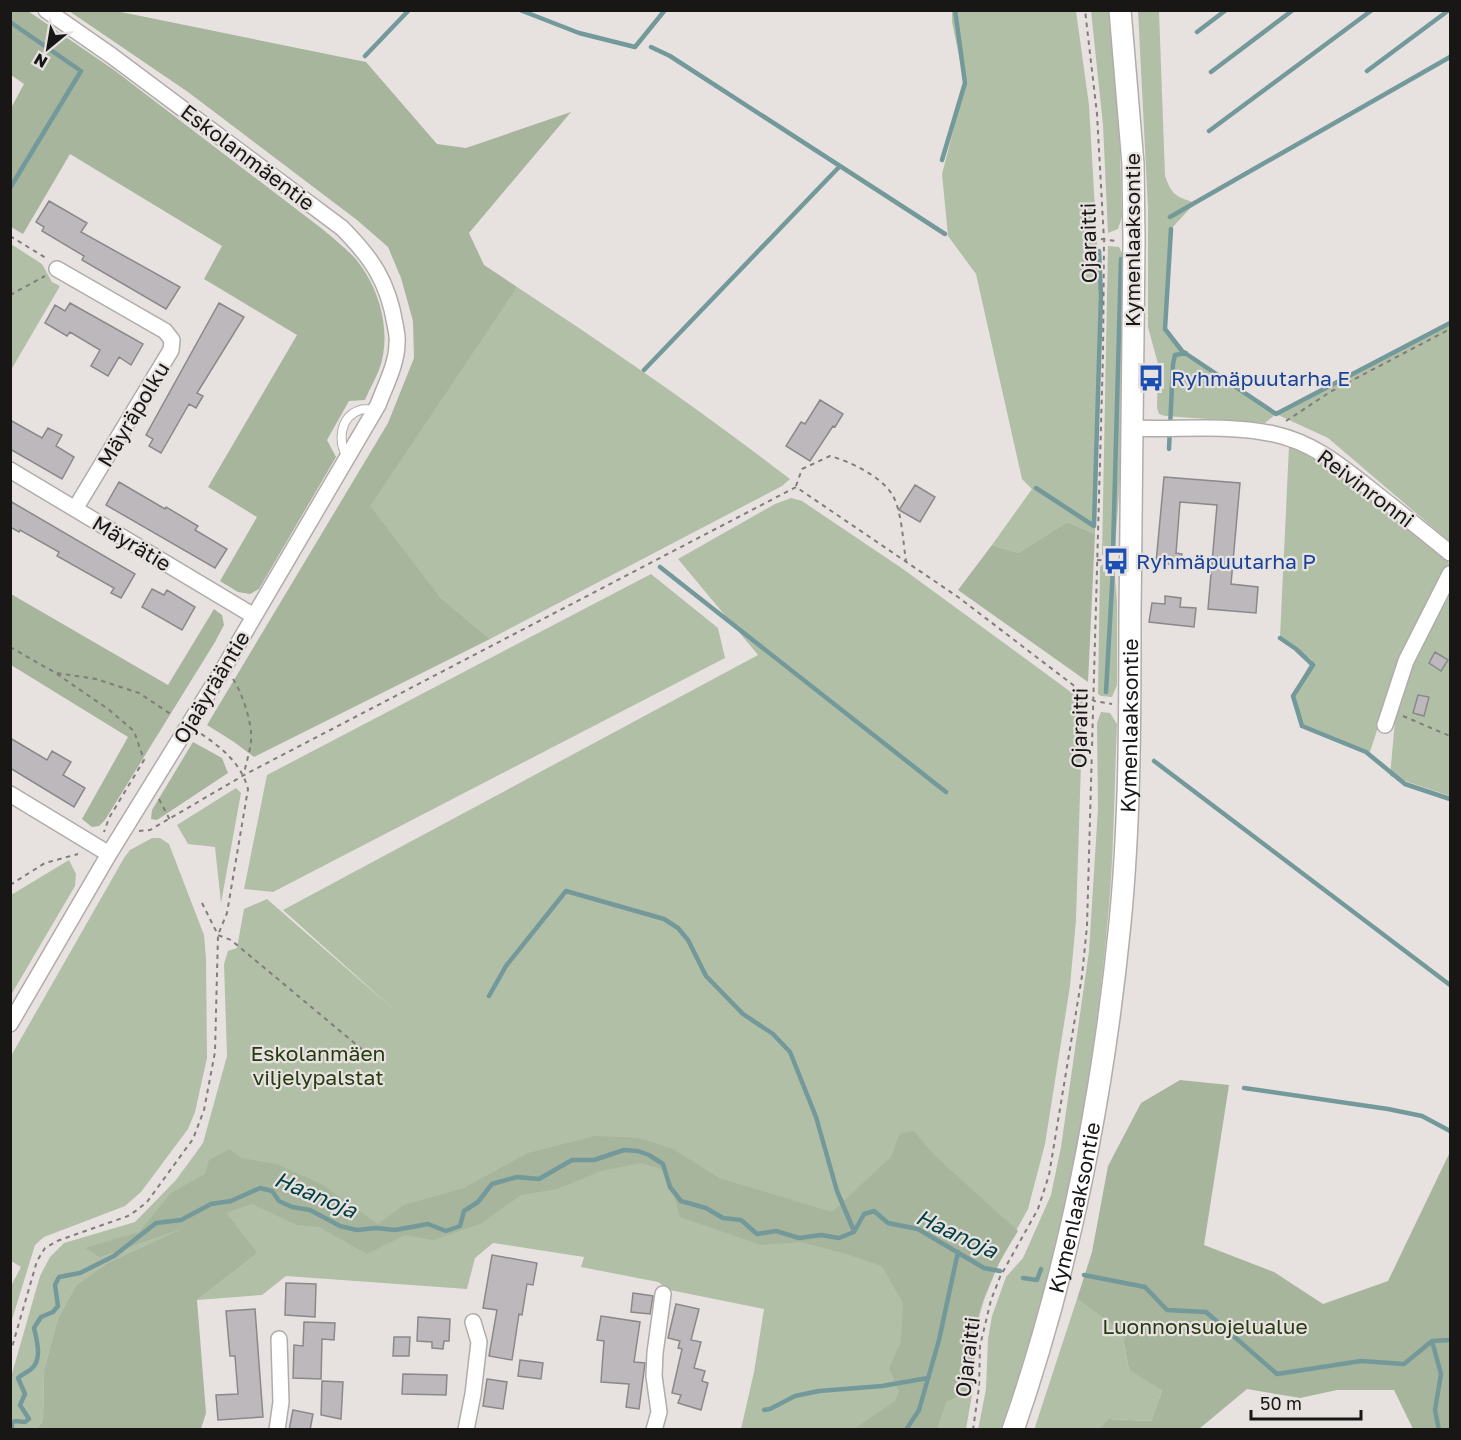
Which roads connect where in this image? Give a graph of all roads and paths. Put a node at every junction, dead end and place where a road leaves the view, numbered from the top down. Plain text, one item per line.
1 (46, 10) edge
2 (1085, 10) edge
3 (1120, 10) edge
4 (10, 236) edge
5 (1092, 238) dead end
6 (1104, 240) junction
7 (1134, 241) junction
8 (57, 269) junction
9 (10, 295) edge
10 (1450, 329) edge
11 (398, 343) joint
12 (1132, 428) junction
13 (1272, 434) junction
14 (10, 470) edge
15 (796, 487) junction
16 (75, 509) junction
17 (1450, 553) edge
18 (1097, 560) junction
19 (906, 561) junction
20 (1116, 561) dead end
21 (1450, 574) edge
22 (254, 616) junction
23 (10, 647) edge
24 (225, 666) junction
25 (54, 672) junction
26 (1094, 701) junction
27 (1130, 705) junction
28 (172, 715) dead end
29 (1388, 718) joint
30 (198, 731) dead end
31 (1450, 736) edge
32 (244, 775) junction
33 (10, 794) edge
34 (127, 826) junction
35 (104, 851) junction
36 (10, 885) edge
37 (202, 903) dead end
38 (218, 935) junction
39 (10, 1024) edge
40 (364, 1051) dead end
41 (663, 1294) dead end
42 (473, 1322) dead end
43 (279, 1340) dead end
44 (10, 1354) edge
45 (277, 1430) edge
46 (466, 1430) edge
47 (654, 1430) edge
48 (973, 1430) edge
49 (1013, 1430) edge

1 - 11 street, Eskolanmäentie
2 - 6 path, Ojaraitti
3 - 7 main road, Kymenlaaksontie
4 - 8 path
5 - 6 path
6 - 7 path
6 - 18 path, Ojaraitti
7 - 12 main road, Kymenlaaksontie
8 - 9 path
8 - 16 street, Mäyräpolku
10 - 13 path
11 - 22 street, Ojaäyrääntie
12 - 13 street, Reivinronni
12 - 27 main road, Kymenlaaksontie
13 - 17 street, Reivinronni
14 - 16 street, Mäyrätie
15 - 19 path
15 - 19 path
15 - 32 path
16 - 22 street, Mäyrätie
18 - 20 path
18 - 26 path, Ojaraitti
19 - 26 path
21 - 29 street
22 - 24 street, Ojaäyrääntie
23 - 25 path
24 - 32 path
24 - 34 street, Ojaäyrääntie
25 - 28 path
25 - 35 path
26 - 27 path
26 - 48 path, Ojaraitti
27 - 49 main road, Kymenlaaksontie
29 - 31 path
30 - 32 path
32 - 34 path
32 - 38 path
33 - 35 street
34 - 35 street, Ojaäyrääntie
35 - 36 path
35 - 39 street, Ojaäyrääntie
37 - 38 path
38 - 40 path
38 - 44 path
41 - 47 street
42 - 46 street
43 - 45 street

